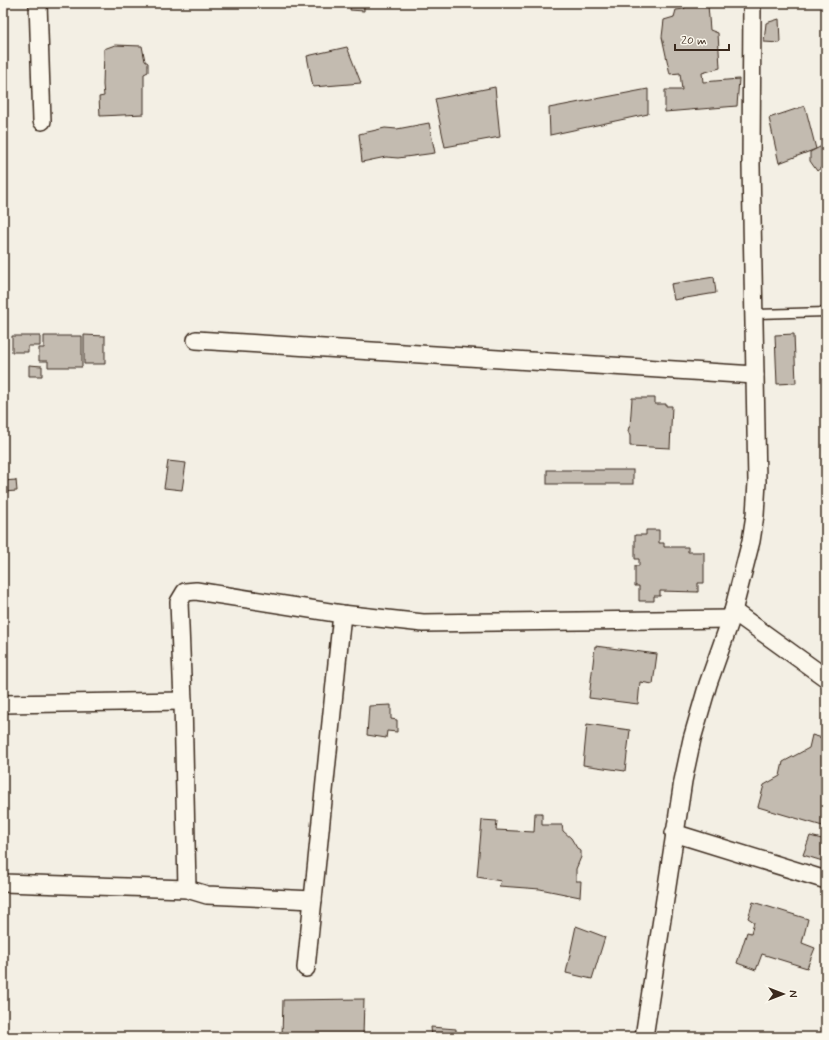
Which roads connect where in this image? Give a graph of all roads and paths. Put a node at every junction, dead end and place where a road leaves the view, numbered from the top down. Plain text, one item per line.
1 (38, 3) edge
2 (752, 3) edge
3 (42, 121) dead end
4 (826, 312) edge
5 (754, 314) junction
6 (196, 340) dead end
7 (755, 375) junction
8 (342, 614) junction
9 (732, 615) junction
10 (826, 678) edge
11 (183, 701) junction
12 (3, 704) edge
13 (674, 833) junction
14 (826, 880) edge
15 (3, 883) edge
16 (187, 889) junction
17 (313, 900) junction
18 (306, 968) dead end
19 (644, 1037) edge

1 - 3 street
2 - 5 street
4 - 5 lane
5 - 7 street
6 - 7 street
7 - 9 street
8 - 9 street
8 - 11 street
8 - 17 street
9 - 10 street
9 - 13 street
11 - 12 street
11 - 16 street
13 - 14 street
13 - 19 street
15 - 16 street
16 - 17 street
17 - 18 street

